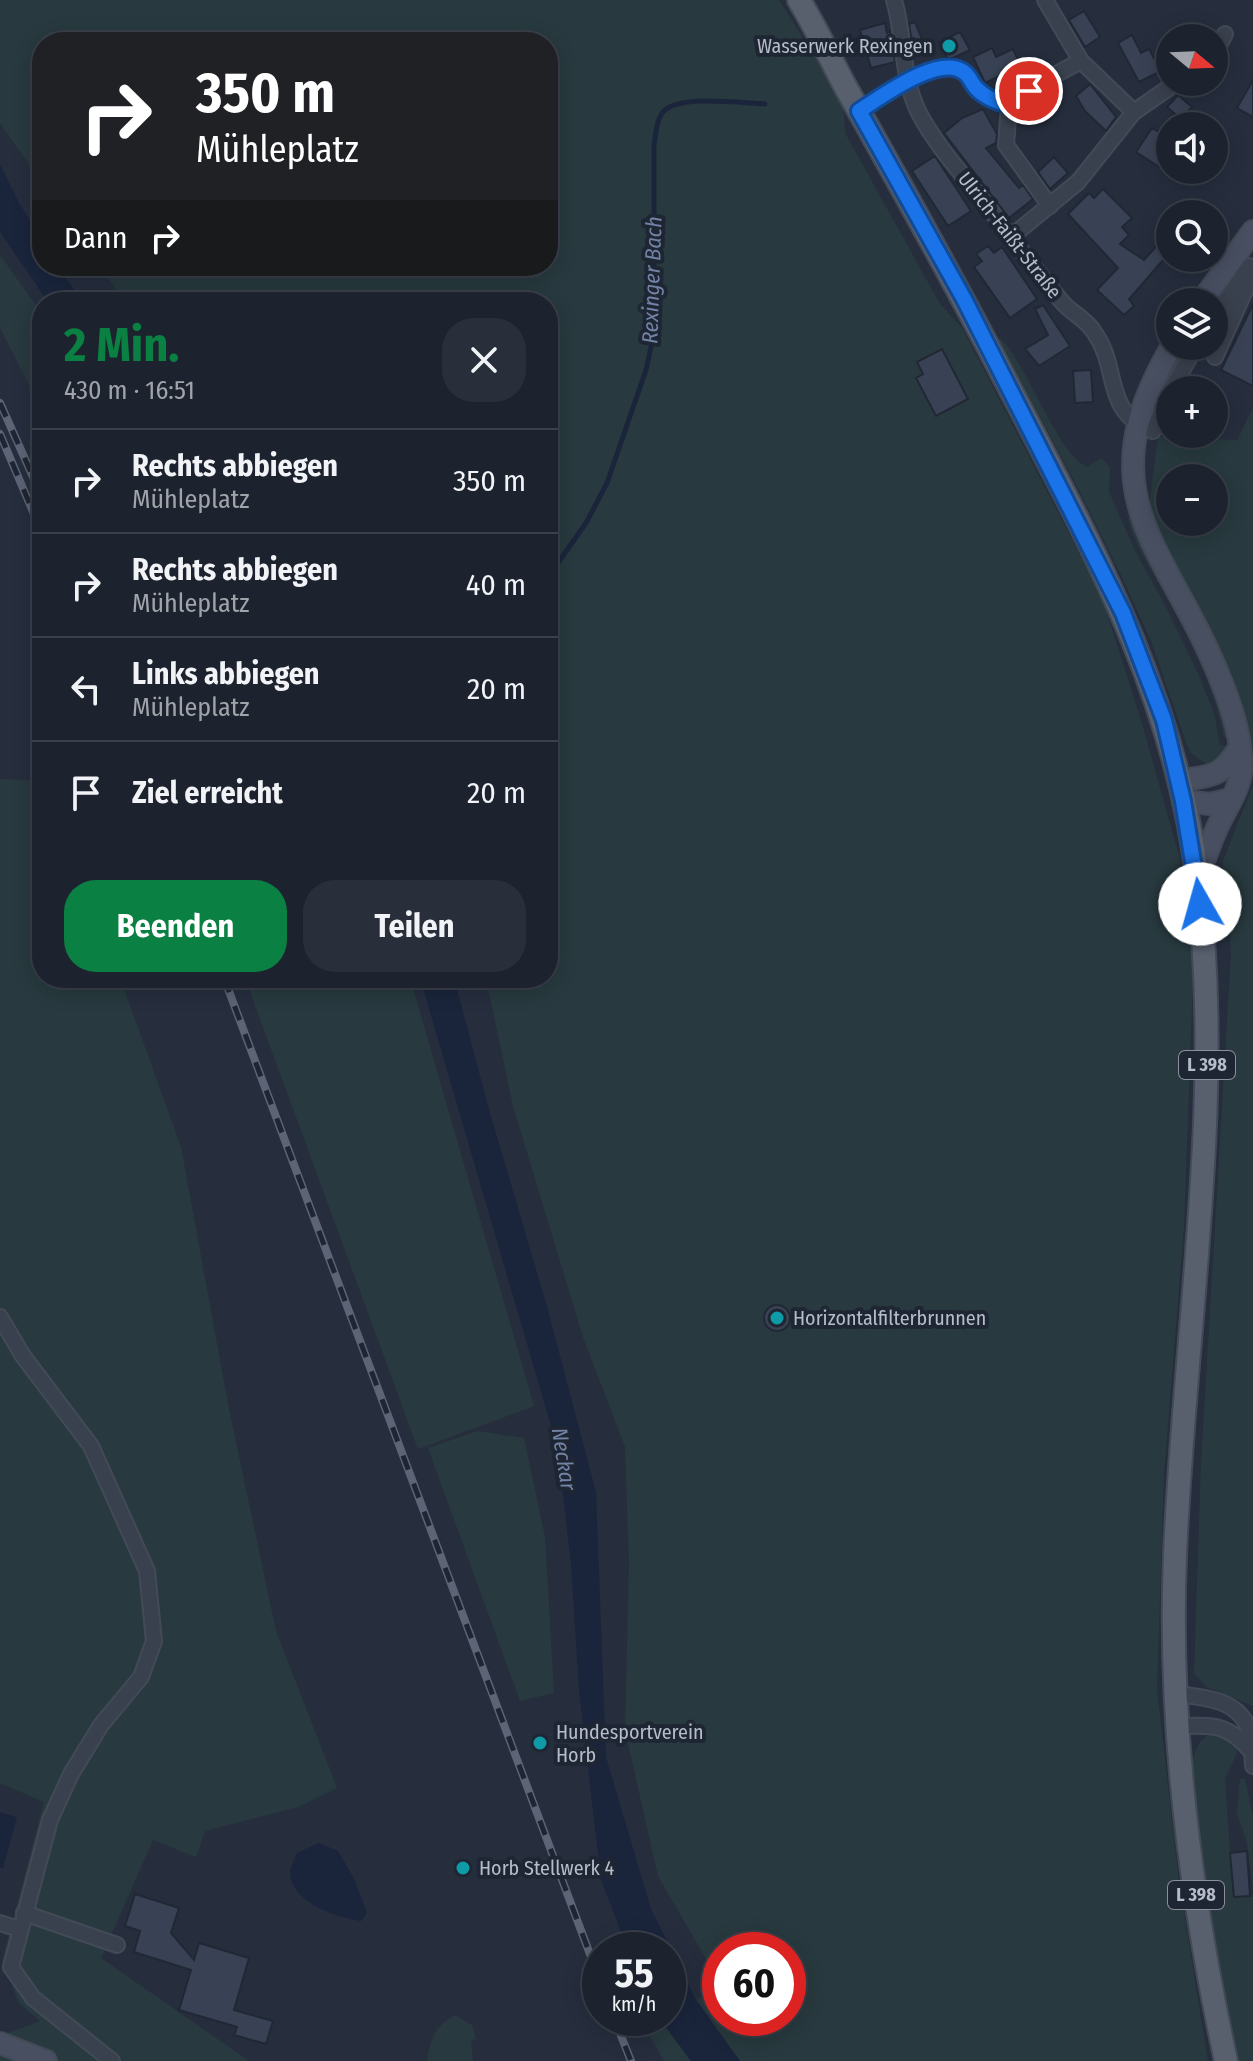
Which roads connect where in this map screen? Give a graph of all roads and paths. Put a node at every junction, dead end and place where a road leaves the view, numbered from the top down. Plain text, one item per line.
1 (799, 0) edge
2 (894, 0) edge
3 (1045, 0) edge
4 (1081, 61) junction
5 (907, 81) junction
6 (1157, 96) edge
7 (1009, 105) junction
8 (859, 111) junction
9 (1134, 112) junction
10 (1050, 206) junction
11 (1253, 231) edge
12 (1011, 237) junction
13 (1251, 264) edge
14 (1211, 288) edge
15 (1228, 297) edge
16 (1228, 328) edge
17 (1165, 360) edge
18 (1156, 424) edge
19 (1137, 425) junction
20 (1239, 748) junction
21 (1181, 791) junction
22 (1231, 799) junction
23 (1198, 879) junction
24 (0, 1317) edge
25 (1175, 1694) junction
26 (1177, 1726) junction
27 (1252, 1758) edge
28 (24, 1913) junction
29 (0, 1923) edge
30 (19, 1929) junction
31 (117, 1945) dead end
32 (0, 2043) edge
33 (46, 2061) edge
34 (112, 2061) edge
35 (1226, 2061) edge

1 - 8 main road, L 398
2 - 5 street, Ulrich-Faißt-Straße
3 - 4 street
4 - 7 street
4 - 9 street
5 - 7 street
5 - 8 street
5 - 12 street, Ulrich-Faißt-Straße
6 - 9 street
7 - 10 street
8 - 21 main road, L 398
9 - 10 street
10 - 12 street
11 - 14 street
12 - 19 street, Ulrich-Faißt-Straße
13 - 15 street
13 - 16 street
17 - 19 street
18 - 19 street
19 - 20 street
20 - 21 street
20 - 22 street
21 - 22 street
21 - 23 main road, L 398
22 - 23 street
23 - 25 main road, L 398
24 - 28 street
25 - 26 main road, L 398
25 - 27 street
26 - 27 street
26 - 35 main road, L 398
28 - 30 street
28 - 31 street
29 - 30 street
30 - 34 street
32 - 33 street

